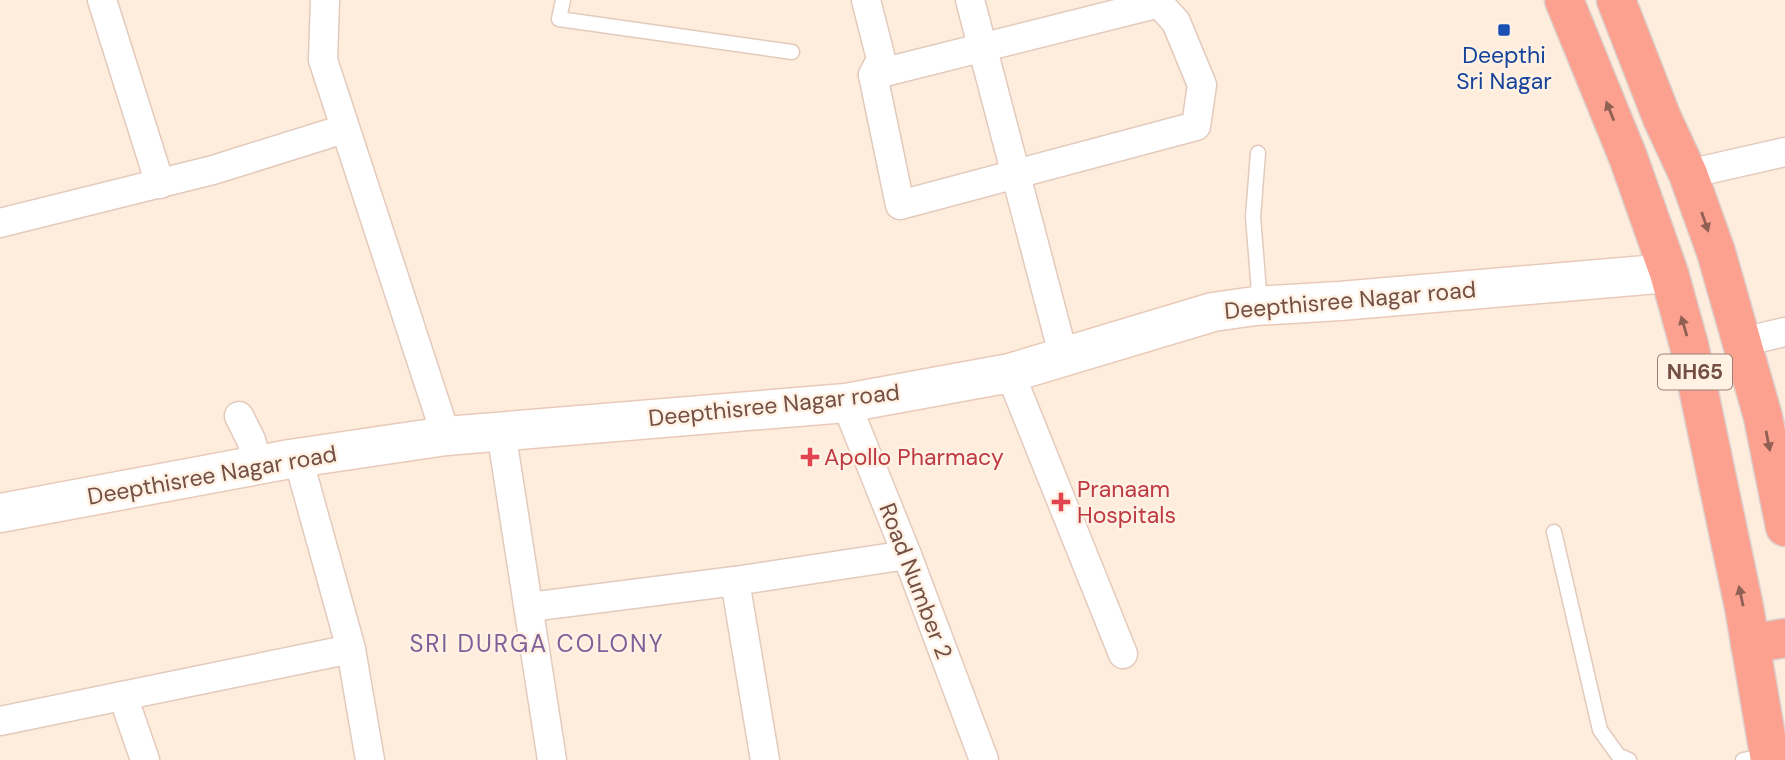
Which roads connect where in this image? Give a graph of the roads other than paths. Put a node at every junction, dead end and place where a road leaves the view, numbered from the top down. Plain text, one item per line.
1 (102, 0) edge
2 (325, 0) edge
3 (563, 0) edge
4 (866, 0) edge
5 (970, 0) edge
6 (1564, 0) edge
7 (1616, 0) edge
8 (1158, 1) edge
9 (982, 49) junction
10 (792, 52) dead end
11 (873, 75) junction
12 (344, 129) junction
13 (1785, 152) edge
14 (1258, 153) dead end
15 (1688, 174) junction
16 (1017, 175) junction
17 (160, 184) junction
18 (0, 223) edge
19 (1668, 273) junction
20 (1257, 306) junction
21 (1785, 332) edge
22 (1742, 341) junction
23 (1064, 358) junction
24 (1010, 373) junction
25 (846, 403) junction
26 (239, 416) dead end
27 (501, 431) junction
28 (446, 436) junction
29 (298, 458) junction
30 (257, 465) junction
31 (0, 513) edge
32 (1785, 527) edge
33 (1554, 531) dead end
34 (907, 555) junction
35 (736, 581) junction
36 (530, 607) junction
37 (1768, 641) edge
38 (351, 649) junction
39 (1123, 654) dead end
40 (1772, 693) edge
41 (123, 696) junction
42 (0, 721) edge
43 (1761, 758) edge
44 (145, 760) edge
45 (370, 760) edge
46 (552, 760) edge
47 (765, 760) edge
48 (984, 760) edge
49 (1629, 760) edge

1 - 17 street
2 - 12 street
3 - 10 lane
4 - 11 street
5 - 9 street
19 -> 6 highway, NH65
7 - 15 highway, NH65
8 - 9 street
8 - 16 street
9 - 11 street
9 - 16 street
11 - 16 street
12 - 17 street
12 - 28 street
13 - 15 street
14 - 20 lane
15 -> 22 highway, NH65
16 - 23 street
17 - 18 street
19 - 20 street, Deepthisree Nagar road
37 -> 19 highway, NH65
20 - 23 street, Deepthisree Nagar road
21 - 22 street
22 -> 32 highway, NH65
23 - 24 street, Deepthisree Nagar road
24 - 25 street, Deepthisree Nagar road
24 - 39 street
25 - 27 street, Deepthisree Nagar road
25 - 34 street, Road Number 2
26 - 30 street
27 - 28 street, Deepthisree Nagar road
27 - 36 street
28 - 29 street, Deepthisree Nagar road
29 - 30 street, Deepthisree Nagar road
29 - 38 street
30 - 31 street, Deepthisree Nagar road
33 - 49 lane
34 - 35 street
34 - 48 street, Road Number 2
35 - 36 street
35 - 47 street
36 - 46 street
37 - 40 highway, NH65
38 - 41 street
38 - 45 street
40 - 43 highway, NH65
41 - 42 street
41 - 44 street

